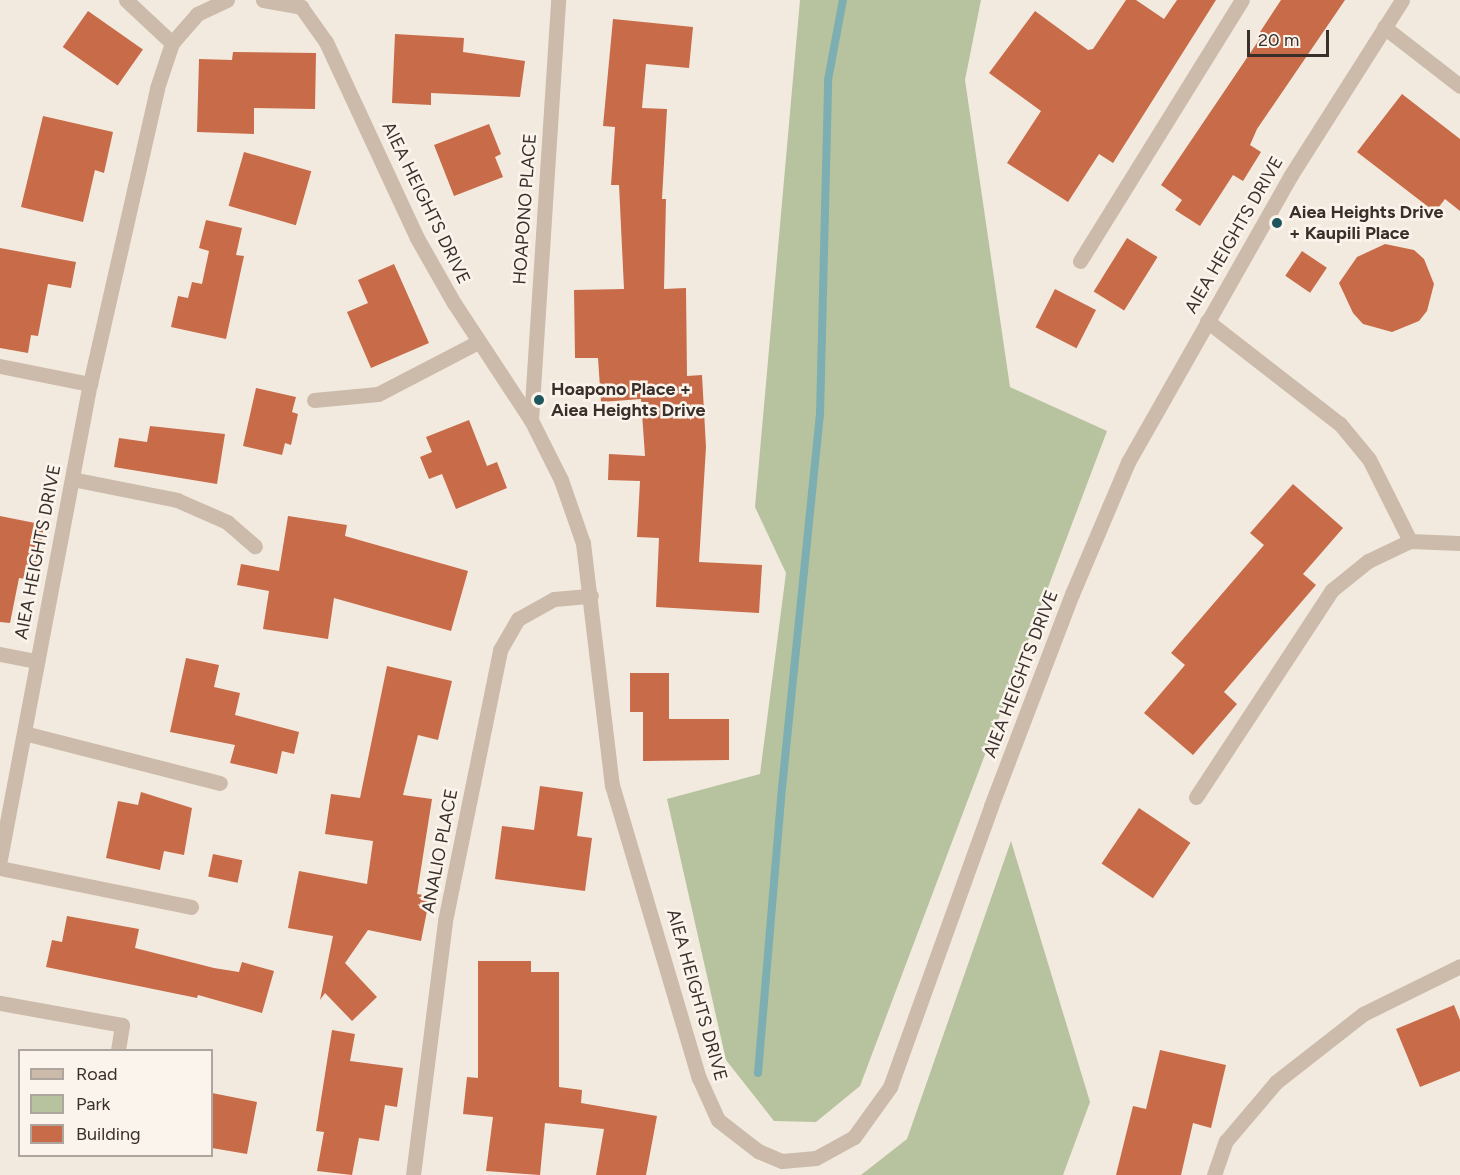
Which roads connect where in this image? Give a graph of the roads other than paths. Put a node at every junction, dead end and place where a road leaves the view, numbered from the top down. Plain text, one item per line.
1 (126, 0) edge
2 (227, 0) edge
3 (263, 0) edge
4 (558, 0) edge
5 (1242, 0) edge
6 (1402, 0) edge
7 (300, 2) edge
8 (1384, 27) junction
9 (172, 43) junction
10 (1460, 87) edge
11 (1080, 261) dead end
12 (1207, 321) junction
13 (478, 342) junction
14 (0, 366) edge
15 (90, 384) junction
16 (314, 400) dead end
17 (531, 420) junction
18 (72, 479) junction
19 (1410, 541) junction
20 (1460, 543) edge
21 (255, 546) dead end
22 (591, 596) junction
23 (0, 654) edge
24 (37, 661) junction
25 (24, 733) junction
26 (220, 783) dead end
27 (1196, 797) dead end
28 (0, 860) edge
29 (0, 868) edge
30 (190, 907) dead end
31 (1460, 966) edge
32 (0, 1003) edge
33 (118, 1049) edge
34 (413, 1175) edge
35 (1214, 1175) edge

1 - 9 street
2 - 9 street, AIEA HEIGHTS DRIVE
3 - 7 street, AIEA HEIGHTS DRIVE
4 - 17 street, HOAPONO PLACE
5 - 11 street
6 - 8 street, AIEA HEIGHTS DRIVE
7 - 13 street, AIEA HEIGHTS DRIVE
8 - 10 street
8 - 12 street, AIEA HEIGHTS DRIVE
9 - 15 street, AIEA HEIGHTS DRIVE
12 - 19 street
12 - 22 street, AIEA HEIGHTS DRIVE
13 - 16 street
13 - 17 street, AIEA HEIGHTS DRIVE
14 - 15 street
15 - 18 street, AIEA HEIGHTS DRIVE
17 - 22 street, AIEA HEIGHTS DRIVE
18 - 21 street
18 - 24 street, AIEA HEIGHTS DRIVE
19 - 20 street
19 - 27 street
22 - 34 street, ANALIO PLACE
23 - 24 street
24 - 25 street, AIEA HEIGHTS DRIVE
25 - 26 street
25 - 28 street, AIEA HEIGHTS DRIVE
29 - 30 street
31 - 35 street
32 - 33 street

